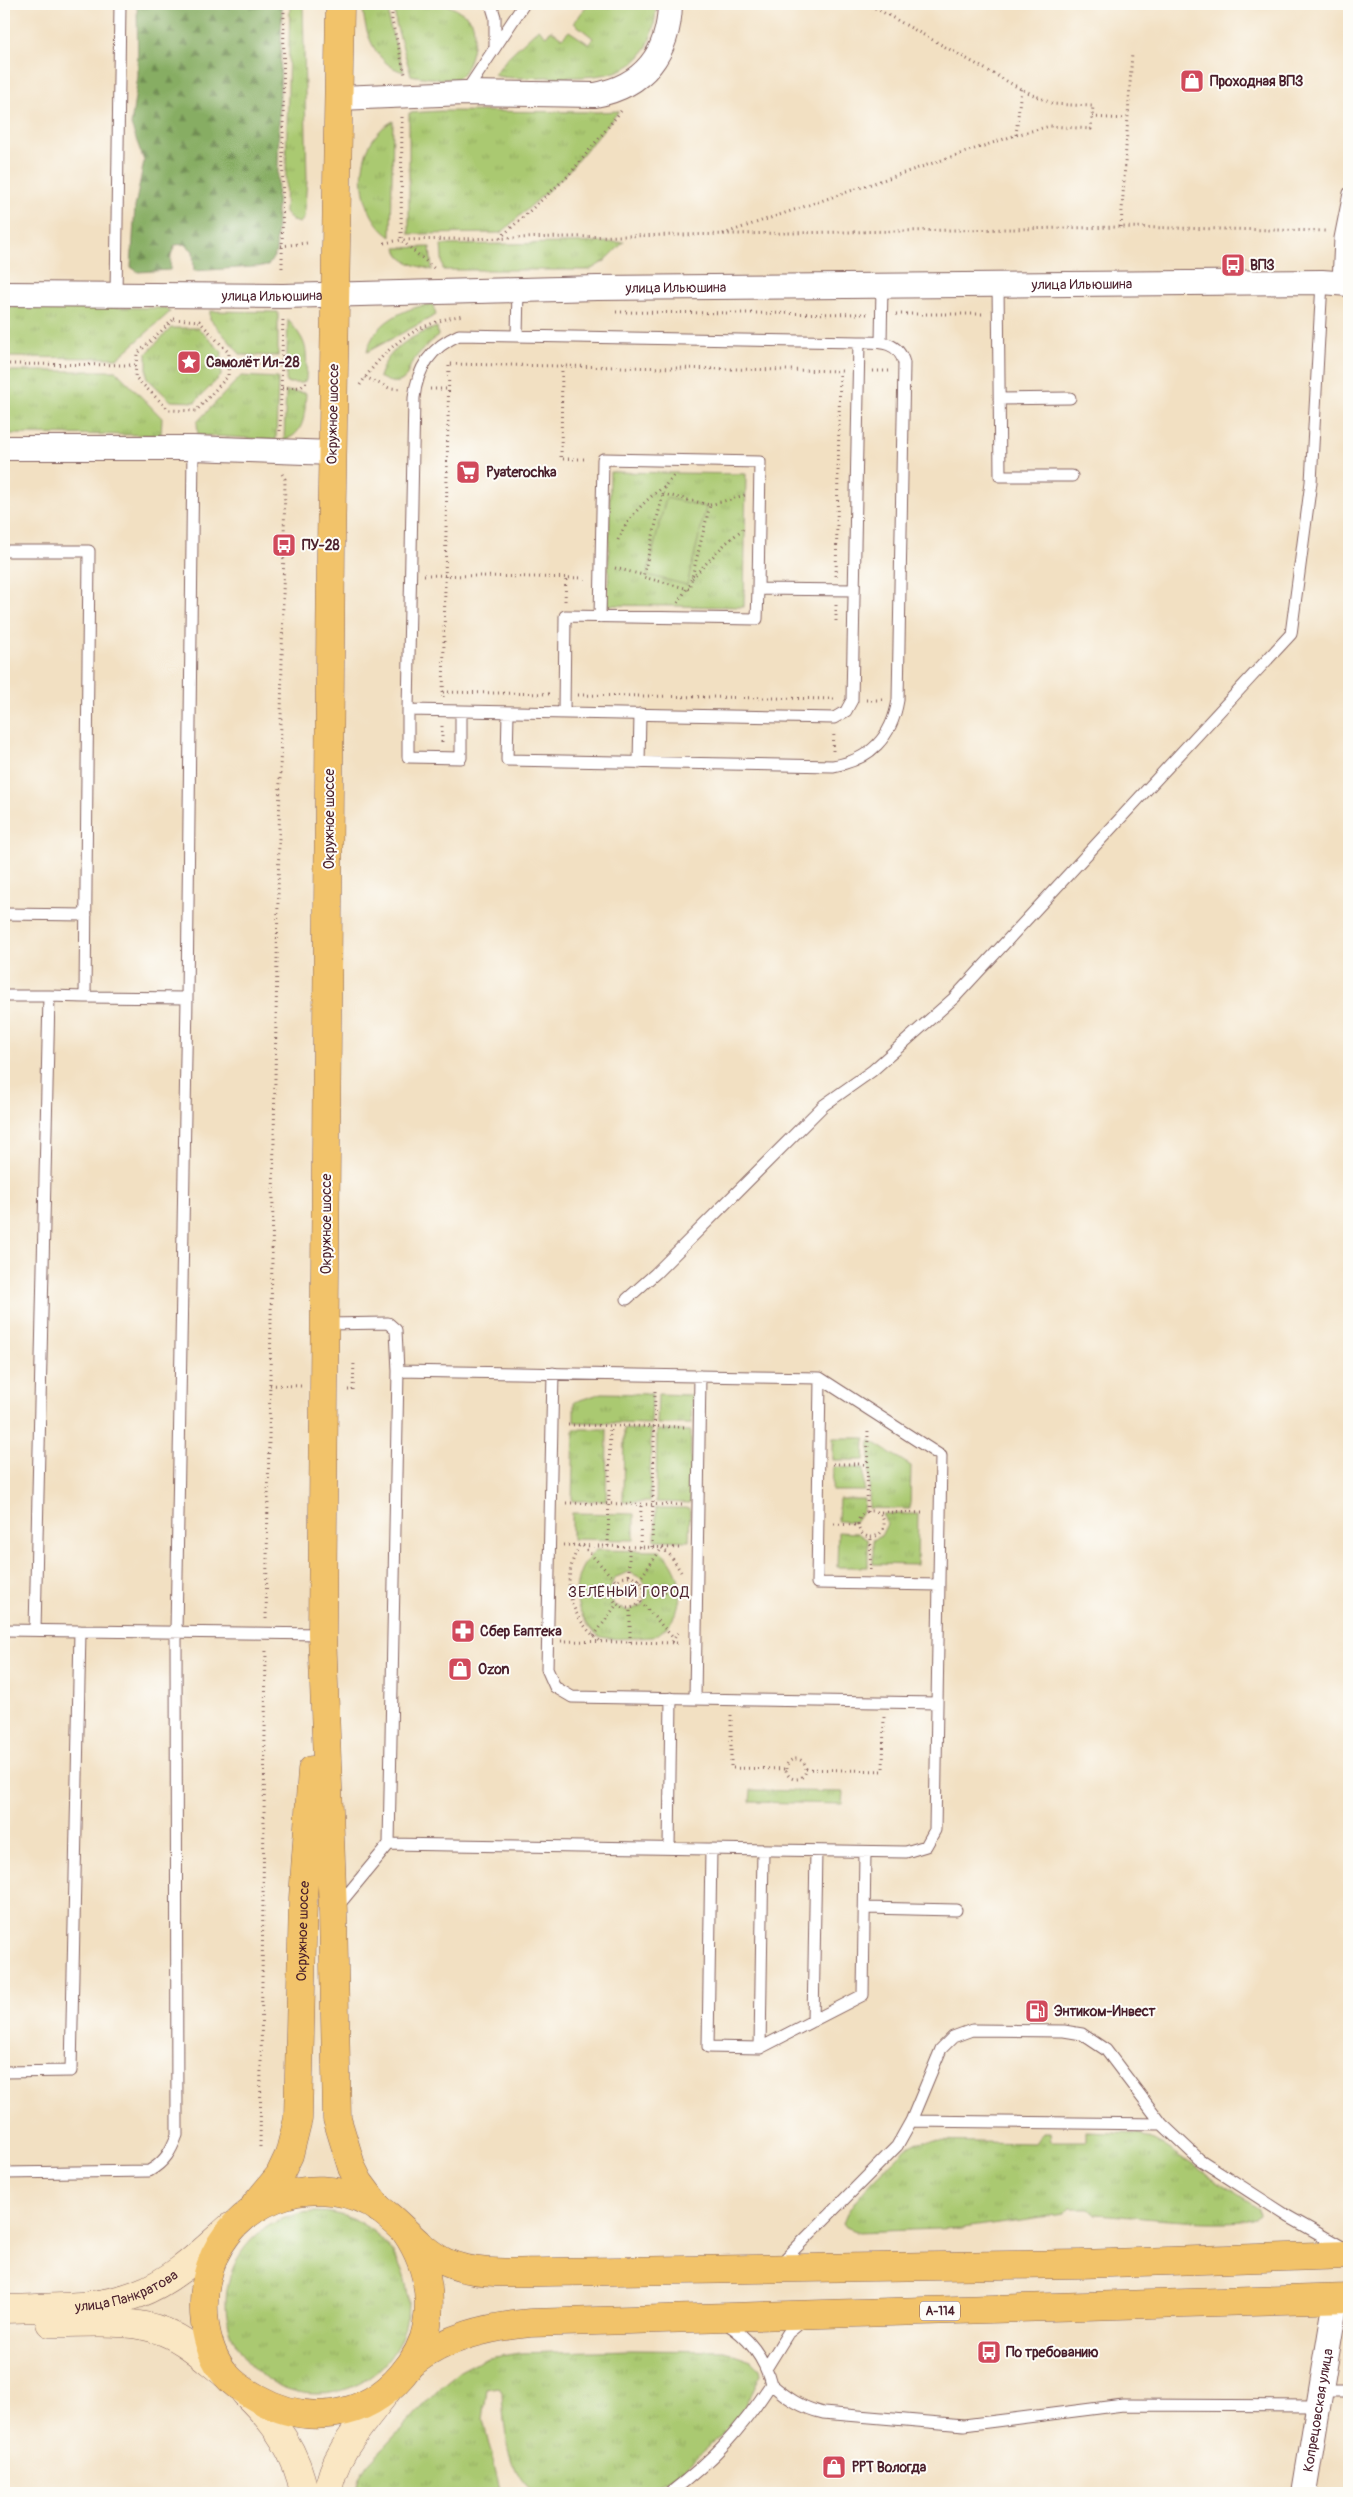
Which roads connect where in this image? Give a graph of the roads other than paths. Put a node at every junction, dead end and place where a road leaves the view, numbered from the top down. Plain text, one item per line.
1 (120, 4) edge
2 (340, 4) edge
3 (491, 4) edge
4 (524, 4) edge
5 (670, 4) edge
6 (495, 48) junction
7 (465, 93) junction
8 (339, 98) junction
9 (1349, 193) edge
10 (1336, 283) edge
11 (998, 285) junction
12 (882, 286) junction
13 (518, 289) junction
14 (4, 294) edge
15 (116, 295) junction
16 (335, 295) junction
17 (517, 336) junction
18 (859, 342) junction
19 (881, 342) junction
20 (1070, 398) dead end
21 (999, 399) junction
22 (4, 448) edge
23 (193, 448) junction
24 (332, 453) junction
25 (1072, 476) dead end
26 (4, 550) edge
27 (758, 588) junction
28 (854, 590) junction
29 (600, 616) junction
30 (408, 710) junction
31 (461, 711) junction
32 (508, 712) junction
33 (564, 713) junction
34 (640, 714) junction
35 (639, 763) junction
36 (4, 914) edge
37 (86, 915) junction
38 (4, 996) edge
39 (49, 996) junction
40 (85, 996) junction
41 (187, 998) junction
42 (627, 1299) dead end
43 (326, 1324) junction
44 (398, 1370) junction
45 (552, 1373) junction
46 (700, 1376) junction
47 (820, 1378) junction
48 (939, 1585) junction
49 (4, 1630) edge
50 (35, 1630) junction
51 (80, 1631) junction
52 (176, 1632) junction
53 (322, 1634) junction
54 (672, 1698) junction
55 (695, 1699) junction
56 (937, 1703) junction
57 (389, 1844) junction
58 (669, 1848) junction
59 (711, 1849) junction
60 (763, 1850) junction
61 (816, 1851) junction
62 (866, 1852) junction
63 (865, 1908) junction
64 (956, 1910) dead end
65 (333, 1912) junction
66 (813, 2021) junction
67 (760, 2048) junction
68 (4, 2072) edge
69 (911, 2122) junction
70 (1162, 2124) junction
71 (4, 2173) edge
72 (379, 2209) junction
73 (240, 2220) junction
74 (405, 2231) junction
75 (1349, 2251) edge
76 (1349, 2255) edge
77 (774, 2268) junction
78 (1343, 2298) edge
79 (4, 2309) edge
80 (812, 2314) junction
81 (713, 2317) junction
82 (4, 2323) edge
83 (412, 2363) junction
84 (767, 2367) junction
85 (231, 2379) junction
86 (771, 2384) junction
87 (388, 2391) junction
88 (1349, 2392) edge
89 (1321, 2399) junction
90 (672, 2492) edge
91 (304, 2493) edge
92 (328, 2493) edge
93 (1304, 2493) edge

1 - 15 lane
2 - 8 main road, Окружное шоссе
3 - 6 lane
4 - 6 lane
5 - 7 street
6 - 7 lane
7 - 8 street
8 - 16 main road, Окружное шоссе
9 - 10 lane
10 - 11 street, улица Ильюшина
10 - 42 lane
11 - 12 street, улица Ильюшина
11 - 21 lane
12 - 13 street, улица Ильюшина
12 - 19 lane
13 - 16 street, улица Ильюшина
13 - 17 lane
14 - 15 street, улица Ильюшина
15 - 16 street, улица Ильюшина
16 - 24 main road, Окружное шоссе
17 - 18 lane
17 - 30 lane
18 - 19 lane
18 - 28 lane
19 - 35 lane
20 - 21 lane
21 - 25 lane
22 - 23 street
23 - 24 street
23 - 41 lane
24 - 43 main road, Окружное шоссе
26 - 37 lane
27 - 28 lane
27 - 29 lane
27 - 29 lane
28 - 34 lane
29 - 33 lane
30 - 31 lane
30 - 31 lane
31 - 32 lane
32 - 33 lane
32 - 35 lane
33 - 34 lane
34 - 35 lane
36 - 37 lane
37 - 40 lane
38 - 39 lane
39 - 40 lane
39 - 50 lane
40 - 41 lane
41 - 52 lane
43 - 44 lane
43 - 53 main road, Окружное шоссе
44 - 45 lane
44 - 57 lane
45 - 46 lane
45 - 54 lane
46 - 47 lane
46 - 55 lane
47 - 48 lane
47 - 48 lane
48 - 56 lane
49 - 50 lane
50 - 51 lane
51 - 52 lane
51 - 68 lane
52 - 53 lane
52 - 71 lane
53 - 65 main road, Окружное шоссе
53 - 73 main road, Окружное шоссе
54 - 55 lane
54 - 58 lane
55 - 56 lane
56 - 62 lane
57 - 58 lane
57 - 65 lane
58 - 59 lane
59 - 60 lane
59 - 67 lane
60 - 61 lane
60 - 67 lane
61 - 62 lane
61 - 66 lane
62 - 63 lane
63 - 64 lane
63 - 66 lane
65 - 72 main road, Окружное шоссе
66 - 67 lane
69 - 70 lane
69 - 70 lane
69 - 77 lane
70 - 75 lane
72 - 73 main road
72 - 74 main road
73 - 79 main road, улица Панкратова
73 - 85 main road, Окружное шоссе
74 - 77 main road
74 - 83 main road
76 - 77 main road
78 - 80 main road, А-114
78 - 89 street, Копрецовская улица
80 - 81 main road, А-114
80 - 84 lane
81 - 83 main road, А-114
81 - 84 lane
82 - 85 main road, улица Панкратова
83 - 87 main road
84 - 86 lane
85 - 87 main road
85 - 91 main road
86 - 89 lane
86 - 90 lane
87 - 92 main road
88 - 89 lane
89 - 93 street, Копрецовская улица

